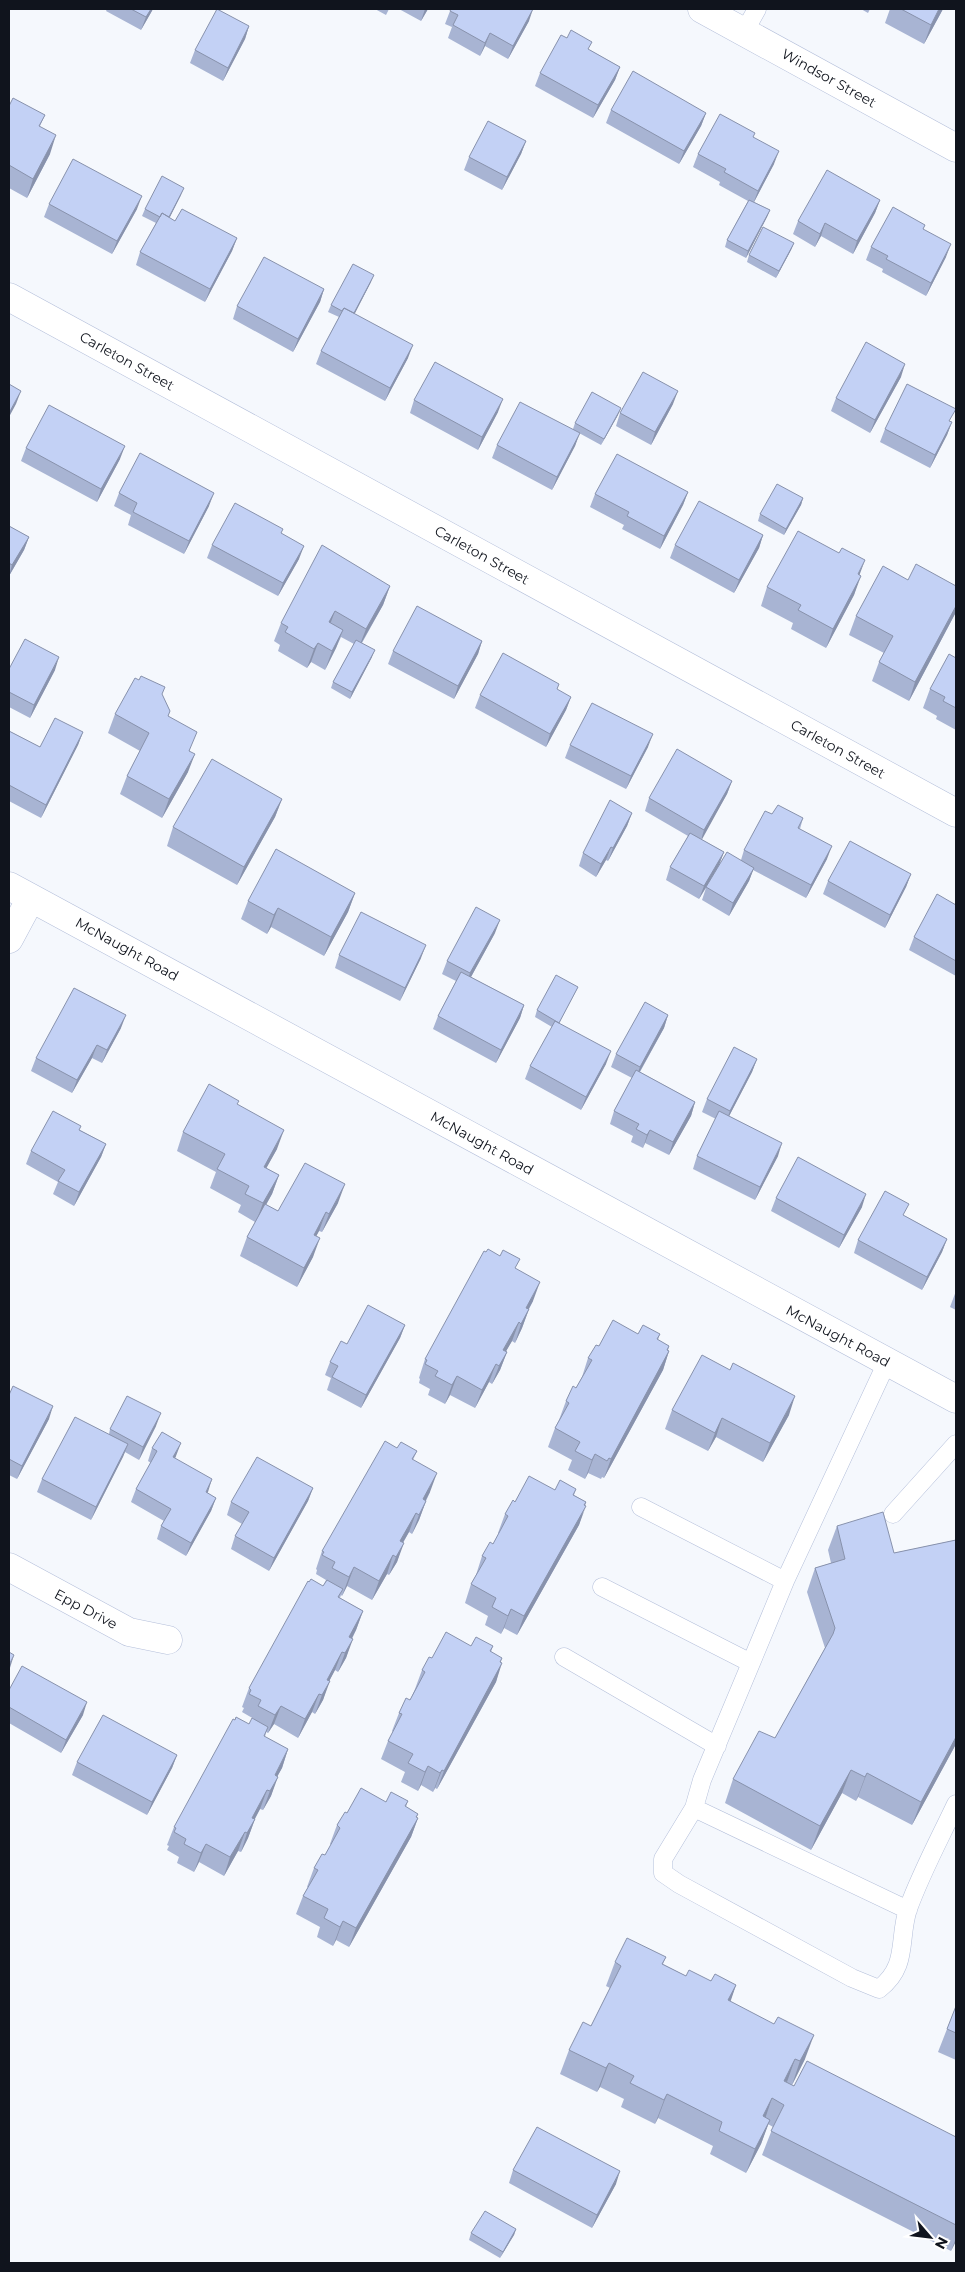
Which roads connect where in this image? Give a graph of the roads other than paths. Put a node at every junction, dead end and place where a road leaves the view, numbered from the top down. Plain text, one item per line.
1 (702, 9) edge
2 (750, 20) edge
3 (956, 148) edge
4 (9, 297) edge
5 (956, 814) edge
6 (20, 892) edge
7 (9, 938) edge
8 (887, 1362) junction
9 (956, 1399) edge
10 (956, 1444) edge
11 (641, 1507) dead end
12 (893, 1514) dead end
13 (9, 1567) edge
14 (785, 1581) junction
15 (602, 1587) dead end
16 (168, 1640) dead end
17 (564, 1657) dead end
18 (751, 1663) junction
19 (717, 1746) junction
20 (956, 1804) edge
21 (694, 1808) junction
22 (908, 1910) junction

1 - 2 street, Windsor Street
2 - 3 street, Windsor Street
4 - 5 street, Carleton Street
6 - 7 street
6 - 8 street, McNaught Road
8 - 9 street, McNaught Road
8 - 14 lane
10 - 12 lane
11 - 14 lane
13 - 16 street, Epp Drive
14 - 18 lane
15 - 18 lane
17 - 19 lane
18 - 19 lane
19 - 21 lane
20 - 22 lane
21 - 22 lane
21 - 22 lane

